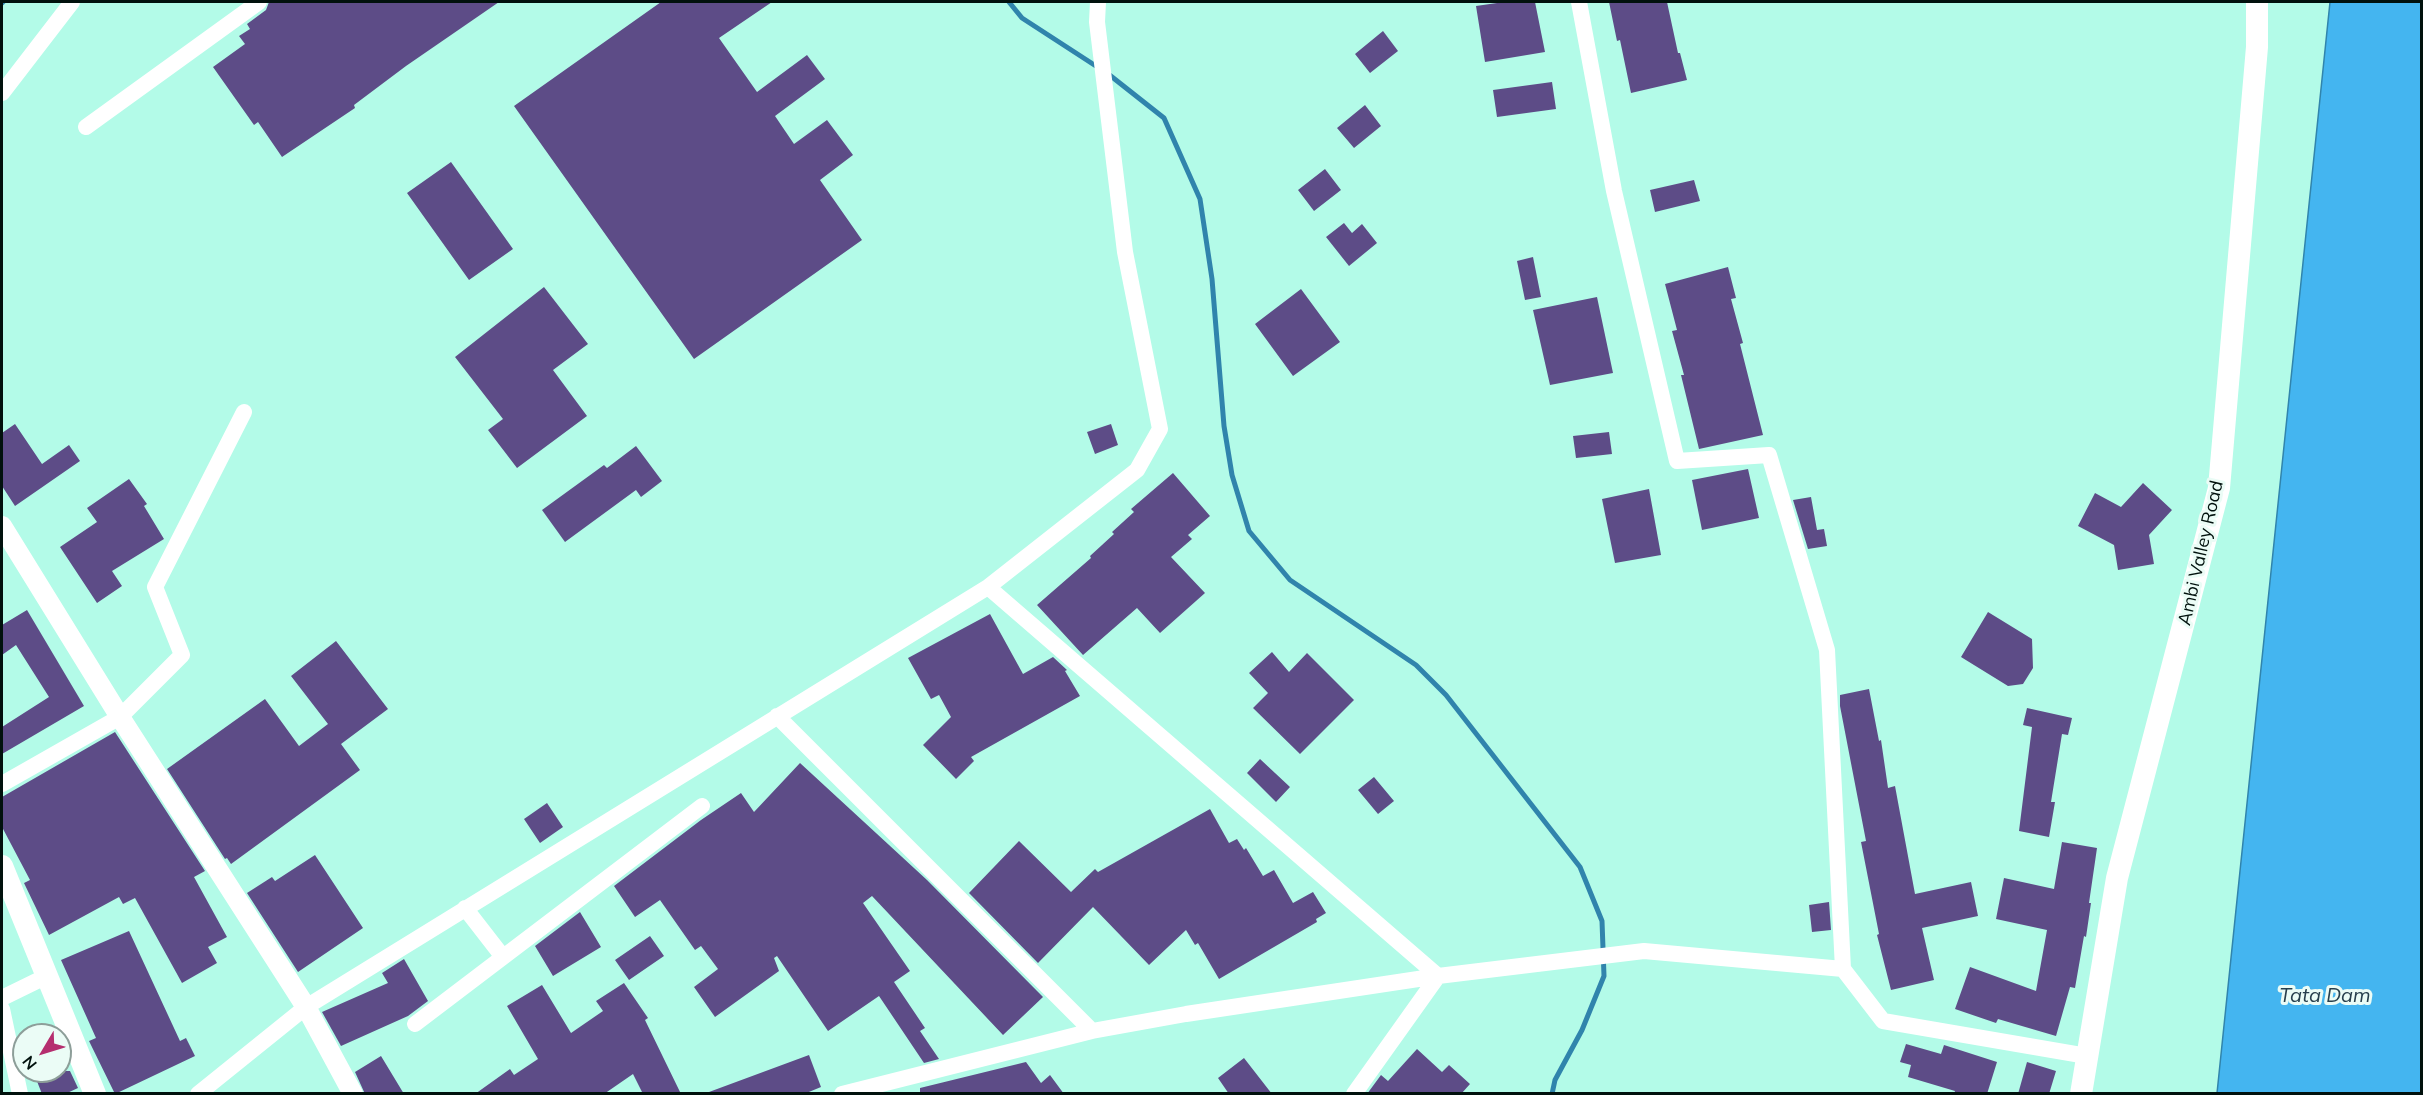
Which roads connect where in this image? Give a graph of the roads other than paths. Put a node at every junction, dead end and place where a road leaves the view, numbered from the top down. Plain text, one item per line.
1 (72, 2) edge
2 (259, 2) edge
3 (1098, 2) edge
4 (1579, 2) edge
5 (2257, 2) edge
6 (2, 93) edge
7 (86, 127) dead end
8 (244, 412) dead end
9 (2, 526) edge
10 (988, 587) junction
11 (777, 716) junction
12 (120, 717) junction
13 (2, 784) edge
14 (702, 806) dead end
15 (2, 866) edge
16 (465, 908) junction
17 (503, 957) junction
18 (1843, 969) junction
19 (47, 976) junction
20 (1437, 976) junction
21 (2, 998) edge
22 (306, 1007) junction
23 (2, 1009) edge
24 (415, 1024) dead end
25 (1092, 1031) junction
26 (2087, 1056) junction
27 (20, 1094) edge
28 (95, 1094) edge
29 (198, 1094) edge
30 (353, 1094) edge
31 (842, 1094) edge
32 (1354, 1094) edge
33 (2081, 1094) edge

1 - 6 street
2 - 7 street
3 - 10 street
4 - 18 street
5 - 26 main road, Ambi Valley Road
8 - 12 street
9 - 12 street
10 - 11 street
10 - 20 street
11 - 16 street
11 - 25 street
12 - 13 street
12 - 22 street
14 - 17 street
15 - 19 main road
16 - 17 street
16 - 22 street
17 - 24 street
18 - 20 street
18 - 26 street
19 - 21 street
19 - 28 main road
20 - 25 street
20 - 32 street
22 - 29 street
22 - 30 street
23 - 27 street
25 - 31 street
26 - 33 main road, Ambi Valley Road

